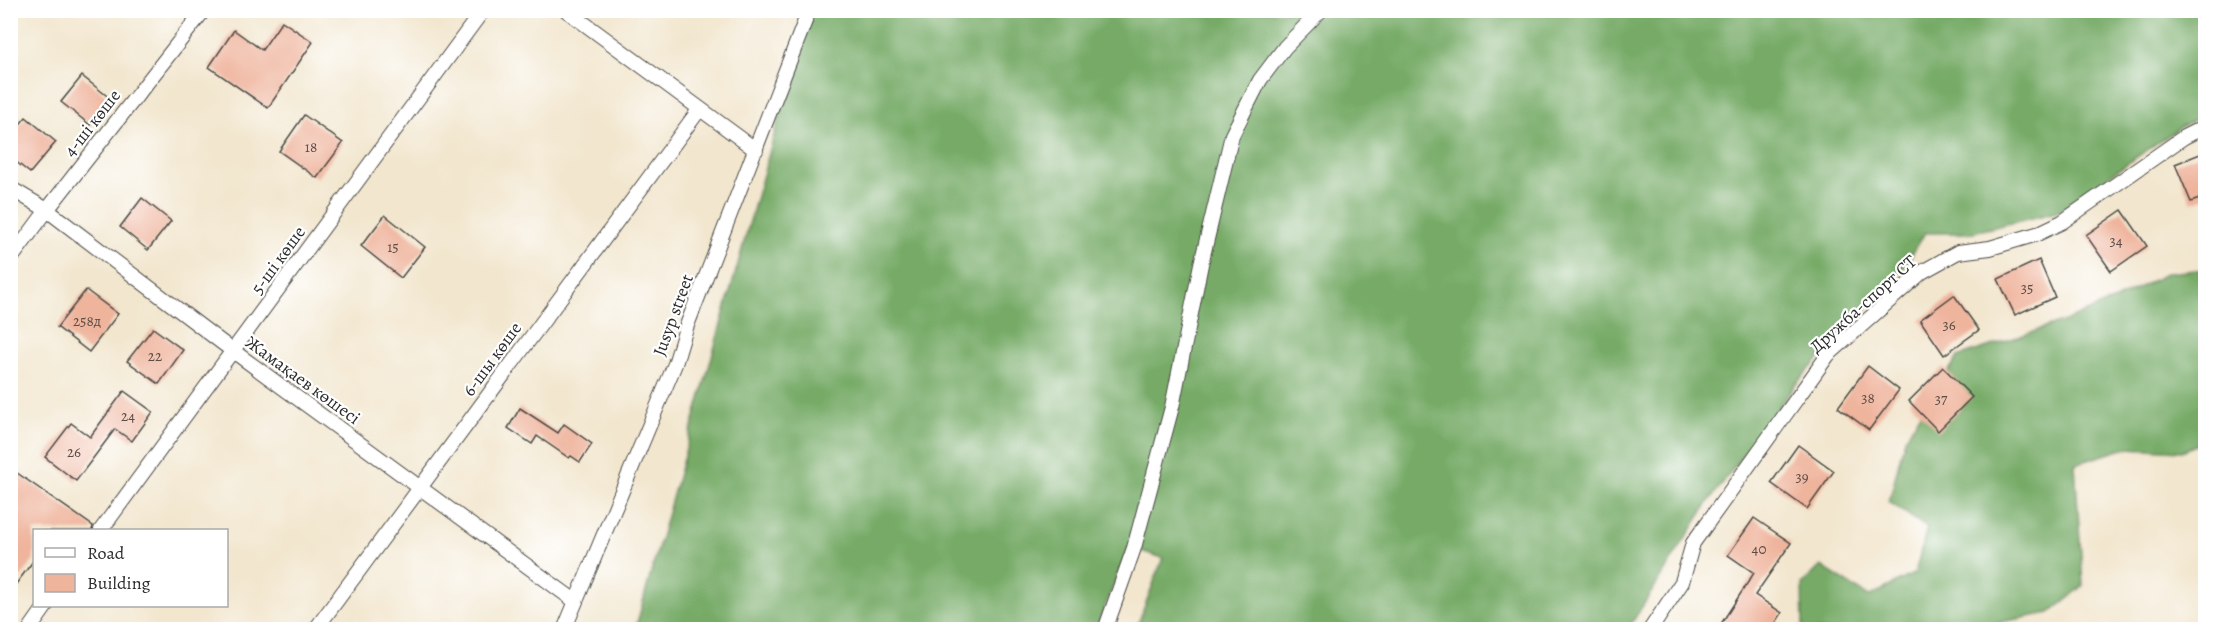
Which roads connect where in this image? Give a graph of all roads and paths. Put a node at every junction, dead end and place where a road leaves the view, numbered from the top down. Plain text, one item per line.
1 (204, 10) edge
2 (483, 10) edge
3 (566, 10) edge
4 (806, 10) edge
5 (1321, 10) edge
6 (699, 110) junction
7 (2205, 126) edge
8 (756, 150) junction
9 (10, 188) edge
10 (47, 210) junction
11 (10, 260) edge
12 (233, 351) junction
13 (420, 489) junction
14 (102, 529) edge
15 (575, 602) junction
16 (45, 607) edge
17 (28, 630) edge
18 (315, 630) edge
19 (564, 630) edge
20 (1105, 630) edge
21 (1650, 630) edge

1 - 10 street, 4-ші көше
2 - 12 street, 5-ші көше
3 - 6 street
4 - 8 street, Jusyp street
5 - 20 street
6 - 8 street
6 - 13 street, 6-шы көше
7 - 21 street, Дружба-спорт СТ
8 - 15 street, Jusyp street
9 - 10 street, Жамақаев көшесі
10 - 11 street, 4-ші көше
10 - 12 street, Жамақаев көшесі
12 - 13 street, Жамақаев көшесі
12 - 14 street, 5-ші көше
13 - 15 street, Жамақаев көшесі
13 - 18 street, 6-шы көше
15 - 19 street, Jusyp street
16 - 17 street

